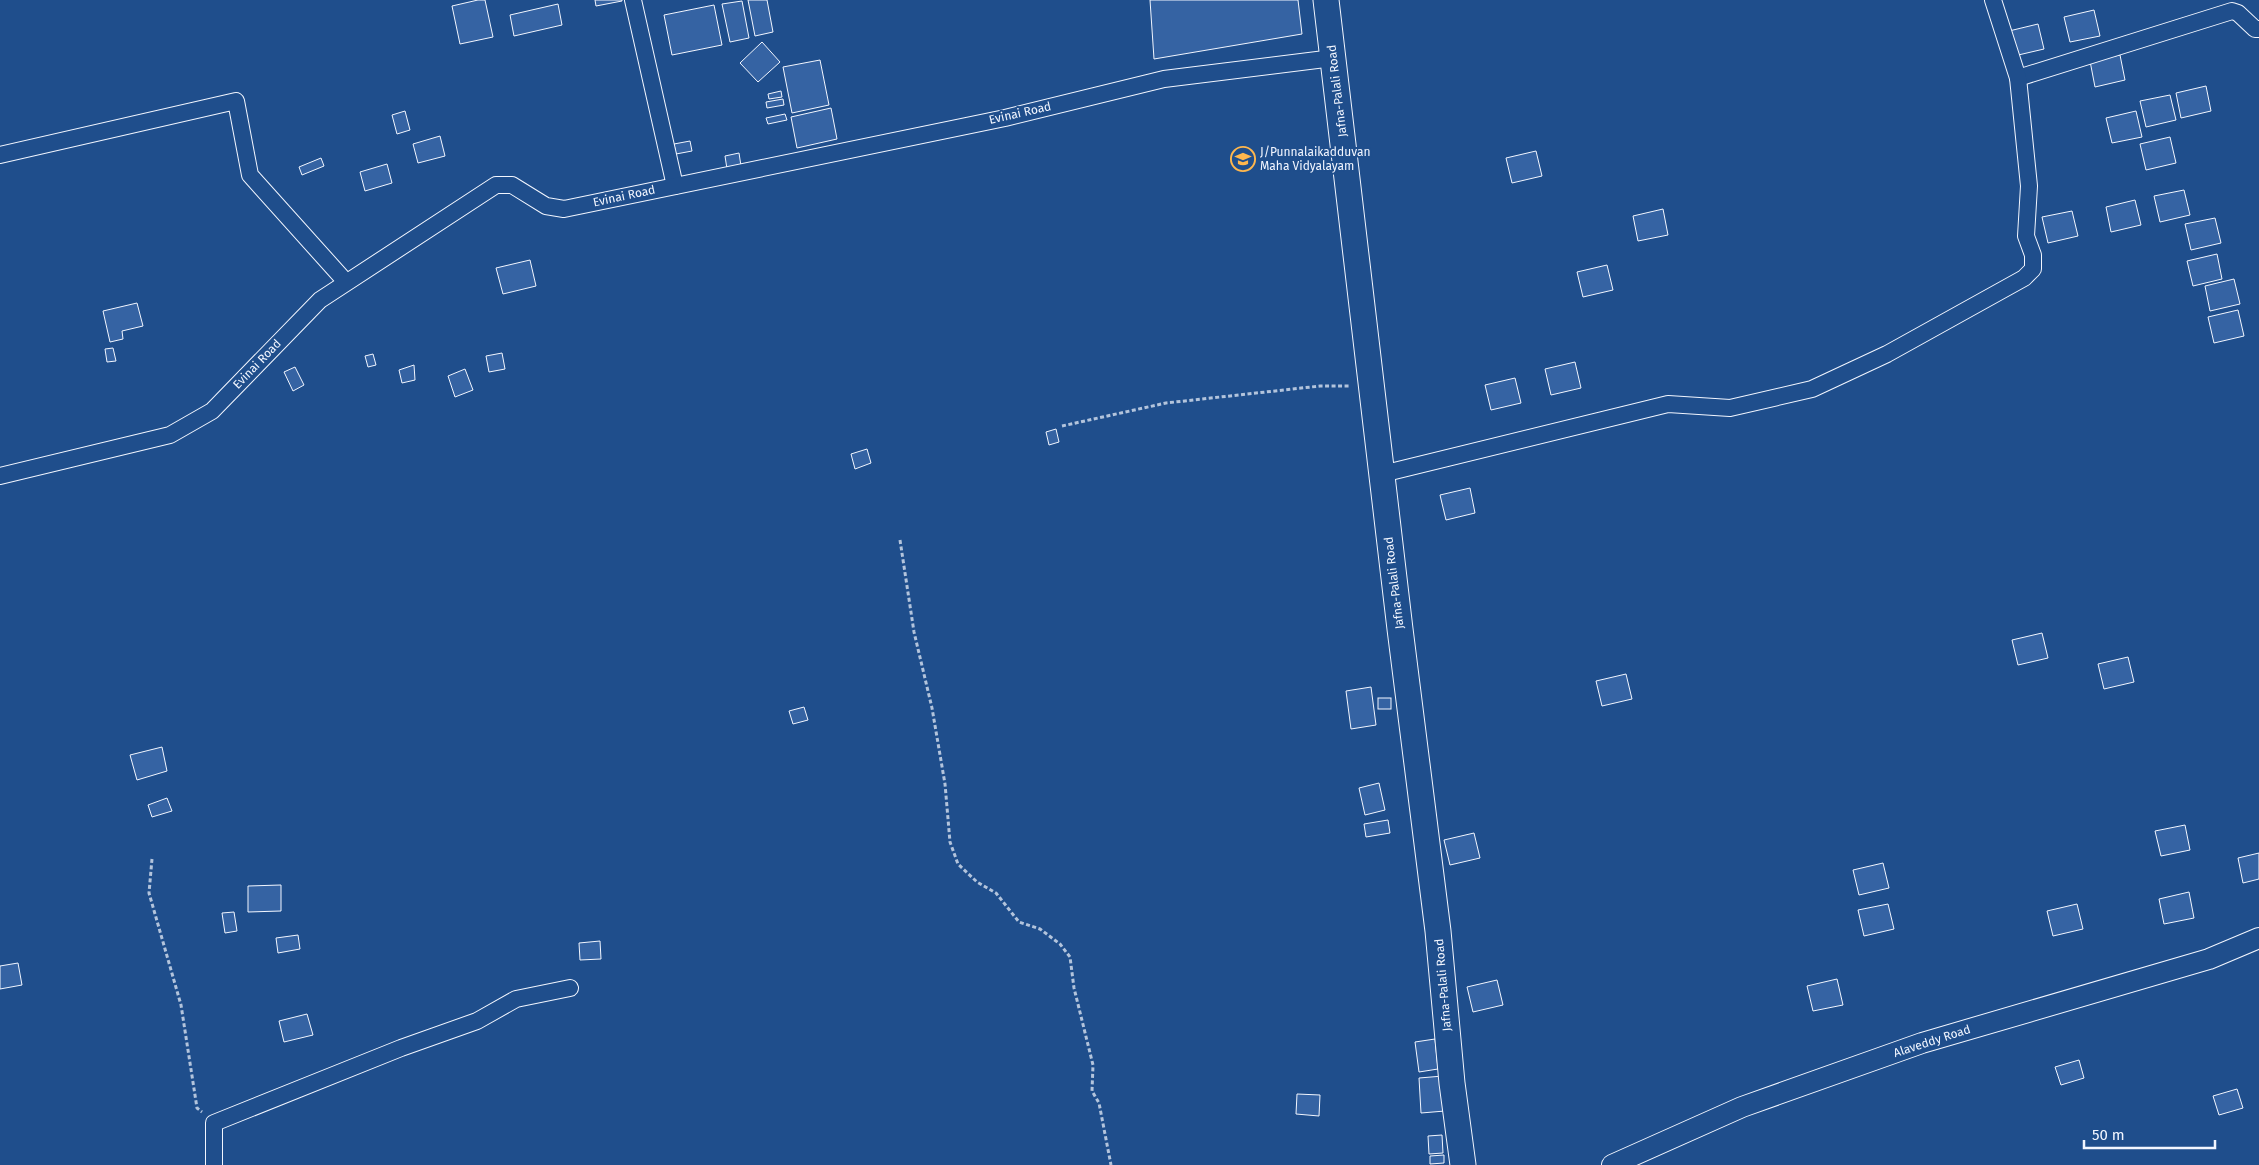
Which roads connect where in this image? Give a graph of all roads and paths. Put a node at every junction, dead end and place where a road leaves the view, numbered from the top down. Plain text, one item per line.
1 (633, 0) edge
2 (1326, 0) edge
3 (1993, 0) edge
4 (2259, 29) edge
5 (1333, 58) junction
6 (2018, 78) junction
7 (0, 154) edge
8 (675, 186) junction
9 (346, 282) junction
10 (1372, 386) junction
11 (1062, 426) dead end
12 (1382, 474) junction
13 (0, 476) edge
14 (900, 540) dead end
15 (152, 859) dead end
16 (2259, 938) edge
17 (570, 988) dead end
18 (214, 1123) junction
19 (214, 1165) edge
20 (1111, 1165) edge
21 (1464, 1165) edge
22 (1612, 1165) edge

1 - 8 street
2 - 5 main road, Jafna-Palali Road
3 - 6 street
4 - 6 street
5 - 8 street, Evinai Road
5 - 10 main road, Jafna-Palali Road
6 - 12 street
7 - 9 street
8 - 9 street, Evinai Road
9 - 13 street, Evinai Road
10 - 11 path
10 - 12 main road, Jafna-Palali Road
12 - 21 main road, Jafna-Palali Road
14 - 20 path
15 - 18 path
16 - 22 street, Alaveddy Road
17 - 18 street
18 - 19 street

